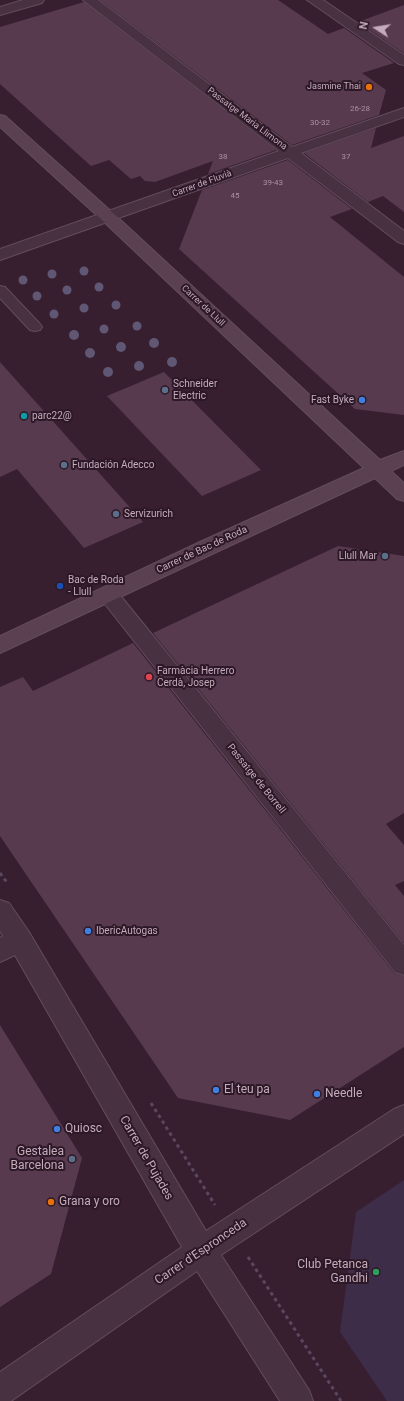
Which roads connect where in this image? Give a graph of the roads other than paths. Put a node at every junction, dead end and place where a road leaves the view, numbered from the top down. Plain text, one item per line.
1 (37, 0) edge
2 (90, 0) edge
3 (322, 1) edge
4 (0, 11) edge
5 (404, 61) edge
6 (404, 112) edge
7 (0, 119) edge
8 (291, 152) junction
9 (108, 217) junction
10 (404, 239) edge
11 (0, 255) edge
12 (0, 290) edge
13 (35, 327) dead end
14 (404, 457) edge
15 (377, 469) junction
16 (404, 494) edge
17 (108, 594) junction
18 (0, 644) edge
19 (0, 911) edge
20 (10, 945) edge
21 (404, 964) edge
22 (404, 1118) edge
23 (201, 1252) junction
24 (0, 1390) edge
25 (298, 1401) edge

1 - 4 street
2 - 8 street, Passatge Maria Llimona
3 - 5 street
6 - 8 street, Carrer de Fluvià
7 - 9 street, Carrer de Llull
8 - 9 street, Carrer de Fluvià
8 - 10 street, Passatge Maria Llimona
9 - 11 street, Carrer de Fluvià
9 - 15 street, Carrer de Llull
12 - 13 lane
14 - 15 street, Carrer de Bac de Roda
15 - 16 street, Carrer de Llull
15 - 17 street, Carrer de Bac de Roda
17 - 18 street, Carrer de Bac de Roda
17 - 21 street, Passatge de Borrell
19 - 20 street, Carrer de Pujades
20 - 23 street, Carrer de Pujades
22 - 23 street, Carrer d'Espronceda
23 - 24 street, Carrer d'Espronceda
23 - 25 street, Carrer de Pujades

